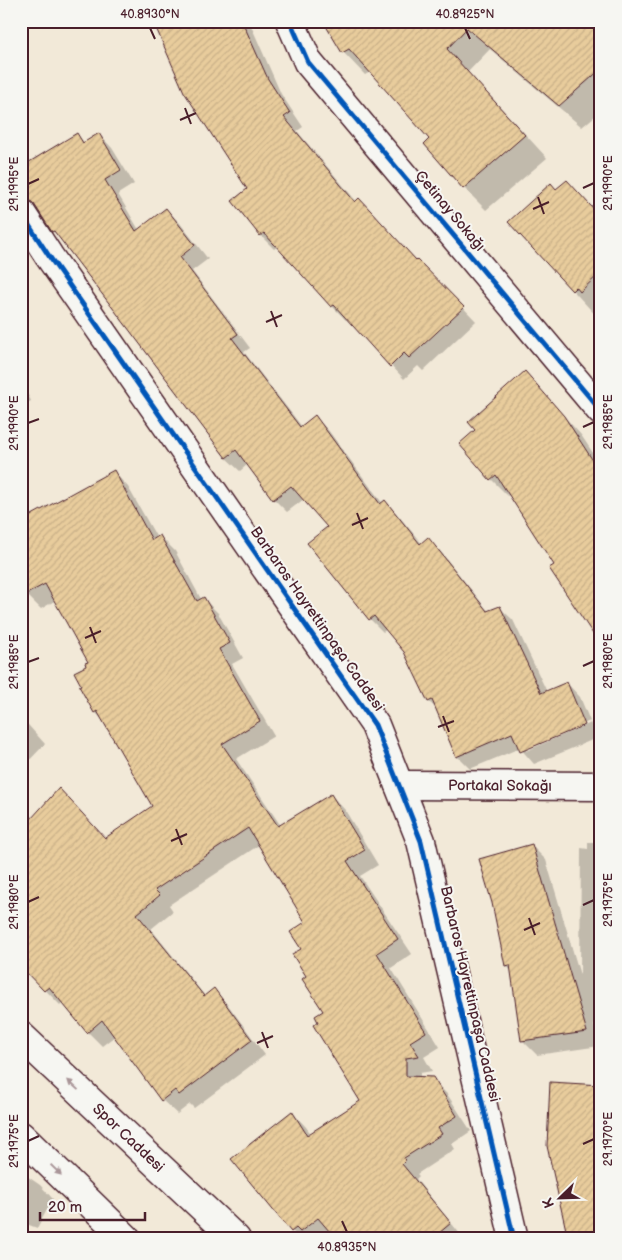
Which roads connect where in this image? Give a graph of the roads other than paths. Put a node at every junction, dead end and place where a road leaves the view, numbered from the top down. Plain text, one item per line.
1 (290, 21) edge
2 (21, 212) edge
3 (601, 411) edge
4 (399, 785) junction
5 (601, 786) edge
6 (21, 1036) edge
7 (21, 1136) edge
8 (127, 1239) edge
9 (236, 1239) edge
10 (514, 1239) edge

1 - 3 street, Çetinay Sokağı
2 - 4 street, Barbaros Hayrettinpaşa Caddesi
4 - 5 street, Portakal Sokağı
4 - 10 street, Barbaros Hayrettinpaşa Caddesi
9 -> 6 street, Spor Caddesi
7 -> 8 street

